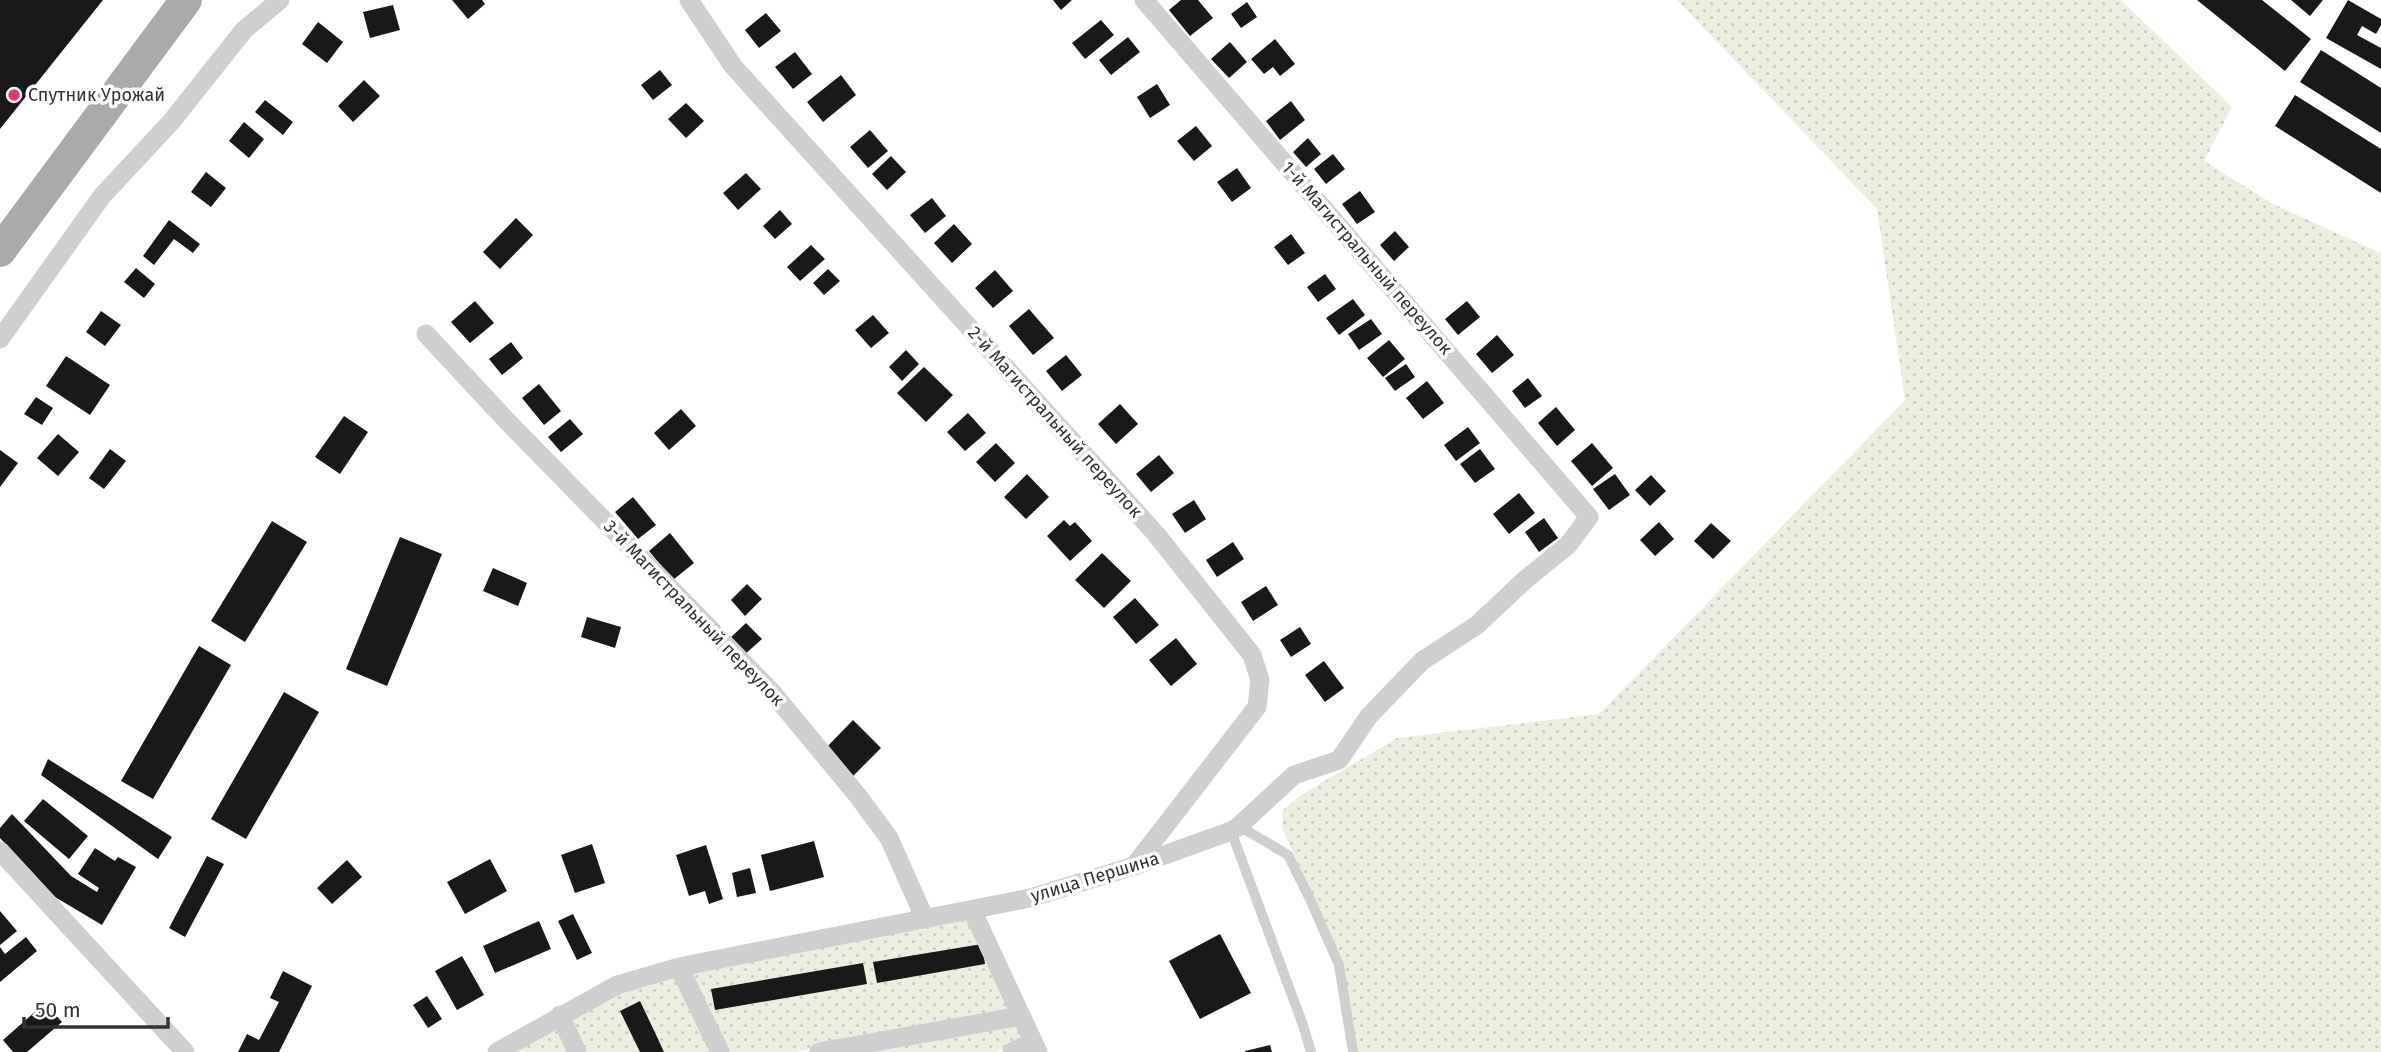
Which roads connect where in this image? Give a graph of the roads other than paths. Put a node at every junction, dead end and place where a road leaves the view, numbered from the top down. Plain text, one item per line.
1 (186, 0) edge
2 (280, 0) edge
3 (689, 0) edge
4 (1144, 0) edge
5 (0, 251) edge
6 (426, 334) dead end
7 (0, 339) edge
8 (1589, 517) joint
9 (1235, 829) junction
10 (0, 851) edge
11 (1134, 866) junction
12 (972, 910) junction
13 (925, 919) junction
14 (679, 967) junction
15 (560, 1015) junction
16 (1021, 1016) junction
17 (1035, 1047) edge
18 (185, 1052) edge
19 (497, 1052) edge
20 (578, 1052) edge
21 (720, 1052) edge
22 (819, 1052) edge
23 (1012, 1052) edge
24 (1311, 1052) edge
25 (1353, 1052) edge

1 - 5 main road
2 - 7 street
3 - 11 street, 2-й Магистральный переулок
4 - 8 street, 1-й Магистральный переулок
6 - 13 street, 3-й Магистральный переулок
8 - 9 street, улица Першина
9 - 11 street, улица Першина
9 - 24 lane
9 - 25 lane
10 - 18 street
11 - 12 street, улица Першина
12 - 13 street, улица Першина
12 - 16 street
13 - 14 street, улица Першина
14 - 15 street, улица Першина
14 - 21 street
15 - 19 street, улица Першина
15 - 20 street
16 - 17 street
16 - 22 street
17 - 23 street

